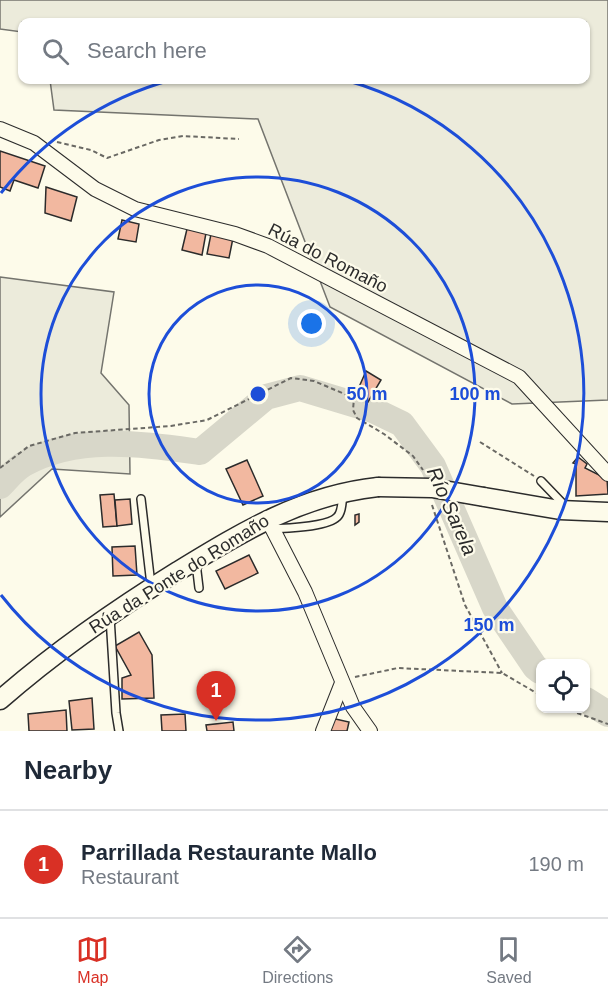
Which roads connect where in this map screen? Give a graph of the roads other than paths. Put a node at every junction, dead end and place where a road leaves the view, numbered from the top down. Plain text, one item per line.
1 (0, 129) edge
2 (608, 474) edge
3 (541, 481) road end
4 (343, 492) junction
5 (141, 499) dead end
6 (570, 511) junction
7 (608, 512) edge
8 (270, 524) junction
9 (196, 560) junction
10 (151, 588) junction
11 (199, 588) dead end
12 (110, 615) junction
13 (342, 683) junction
14 (0, 700) edge
15 (119, 731) edge
16 (322, 731) edge
17 (370, 731) edge

1 - 2 street, Rúa do Romaño
3 - 6 lane
4 - 6 main road, Rúa da Ponte do Romaño, bridge
4 - 8 main road, Rúa da Ponte do Romaño
4 - 8 lane
5 - 10 lane
6 - 7 main road
8 - 9 main road, Rúa da Ponte do Romaño
8 - 13 street
9 - 10 main road, Rúa da Ponte do Romaño
9 - 11 lane
10 - 12 main road, Rúa da Ponte do Romaño
12 - 14 main road, Rúa da Ponte do Romaño
12 - 15 lane
13 - 16 street
13 - 17 street

